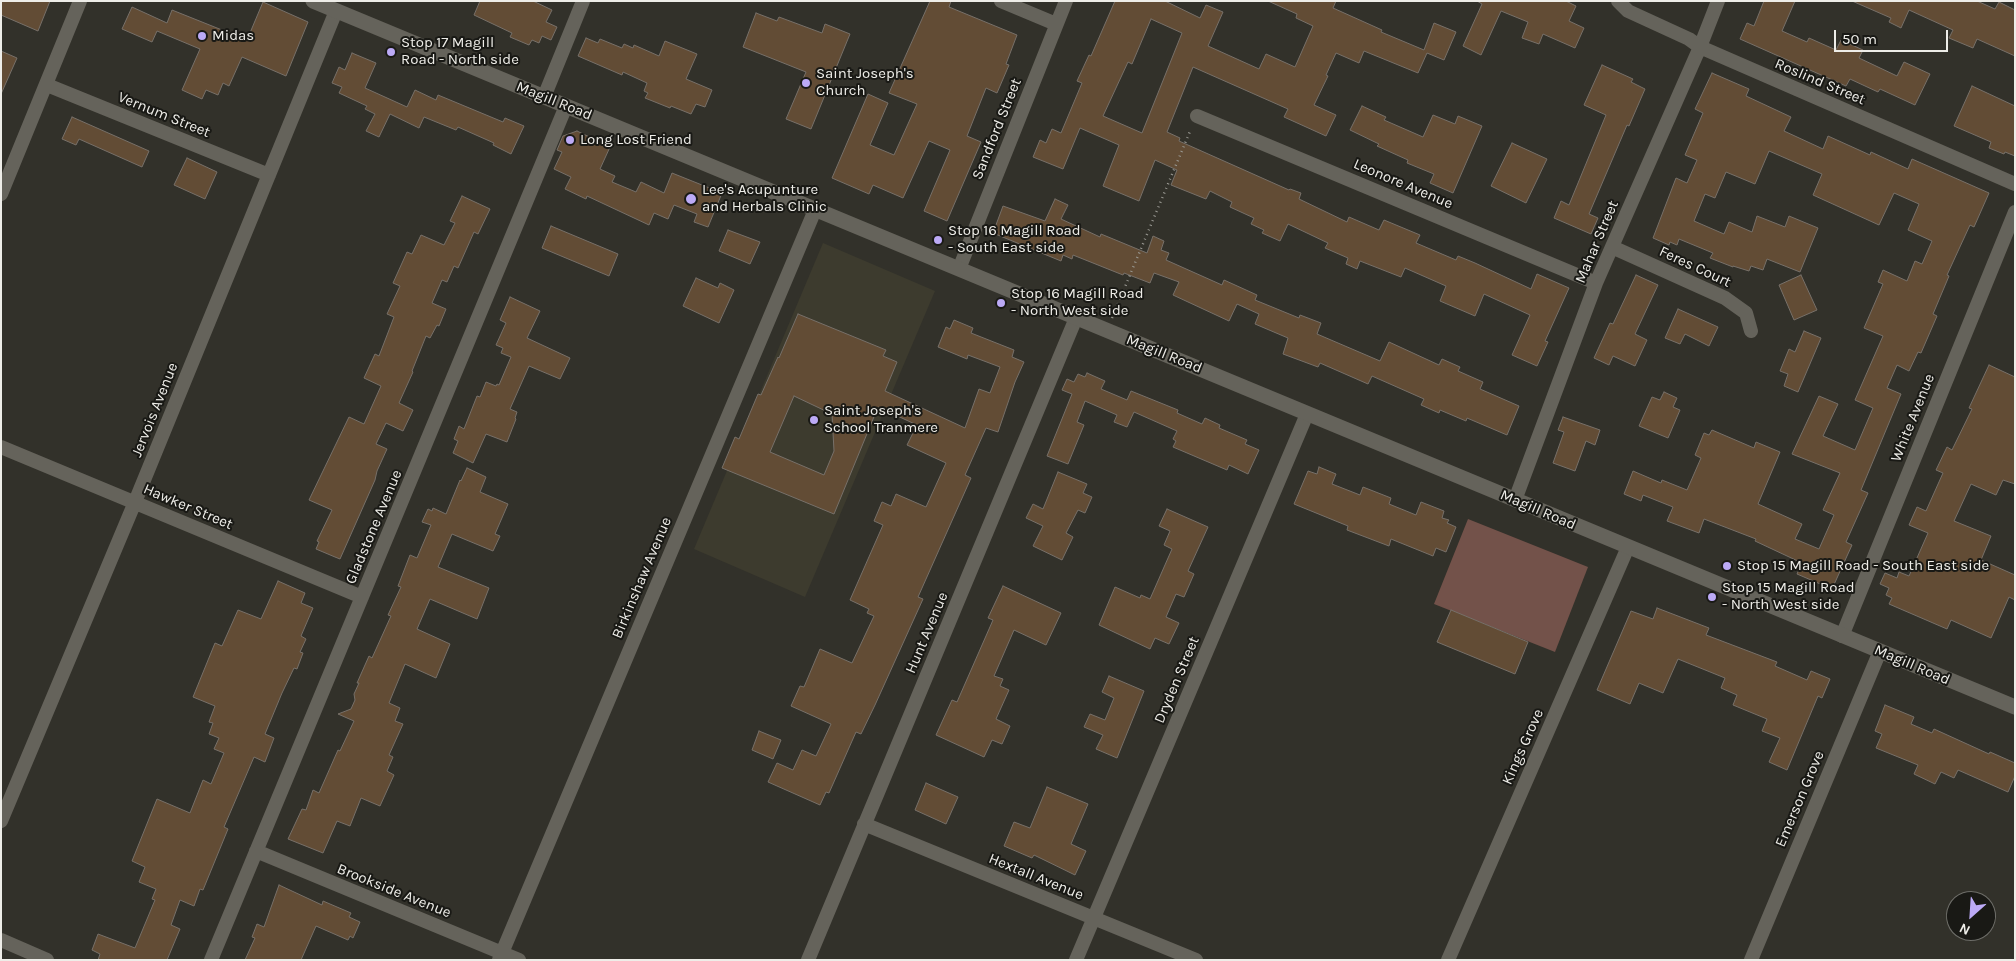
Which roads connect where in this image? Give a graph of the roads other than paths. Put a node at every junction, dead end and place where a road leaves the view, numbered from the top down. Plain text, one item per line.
1 (80, 1) edge
2 (313, 1) edge
3 (583, 1) edge
4 (1001, 1) edge
5 (1066, 1) edge
6 (1618, 1) edge
7 (1718, 1) edge
8 (336, 11) junction
9 (1056, 24) junction
10 (1700, 47) junction
11 (47, 85) junction
12 (544, 97) junction
13 (566, 106) junction
14 (1197, 116) road end
15 (270, 175) junction
16 (2015, 184) edge
17 (1, 194) edge
18 (815, 210) junction
19 (2015, 212) edge
20 (1612, 247) junction
21 (959, 270) junction
22 (1596, 283) junction
23 (1076, 318) junction
24 (1751, 331) dead end
25 (1307, 414) junction
26 (1, 447) edge
27 (1515, 500) junction
28 (135, 502) junction
29 (1628, 547) junction
30 (362, 597) junction
31 (1842, 636) junction
32 (1880, 651) junction
33 (2015, 707) edge
34 (1, 821) edge
35 (864, 824) junction
36 (256, 851) junction
37 (1094, 918) junction
38 (1, 940) edge
39 (501, 956) edge
40 (47, 960) edge
41 (211, 960) edge
42 (519, 960) edge
43 (808, 960) edge
44 (1076, 960) edge
45 (1196, 960) edge
46 (1448, 960) edge
47 (1751, 960) edge

1 - 11 street
2 - 8 main road, Magill Road
3 - 12 street
4 - 9 street
5 - 9 street, Sandford Street
6 - 10 street, Roslind Street
7 - 10 street, Mahar Street
8 - 12 main road, Magill Road
8 - 15 street, Jervois Avenue
9 - 21 street, Sandford Street
10 - 16 street, Roslind Street
10 - 20 street, Mahar Street
11 - 15 street, Vernum Street
11 - 17 street
12 - 13 main road, Magill Road
13 - 18 main road, Magill Road
13 - 30 street, Gladstone Avenue
14 - 22 street, Leonore Avenue
15 - 28 street, Jervois Avenue
18 - 21 main road, Magill Road
18 - 39 street, Birkinshaw Avenue
19 - 31 street, White Avenue
20 - 22 street, Mahar Street
20 - 24 street, Feres Court
21 - 23 main road, Magill Road
22 - 27 street, Mahar Street
23 - 25 main road, Magill Road
23 - 35 street, Hunt Avenue
25 - 27 main road, Magill Road
25 - 37 street, Dryden Street
26 - 28 street, Hawker Street
27 - 29 main road, Magill Road
28 - 30 street, Hawker Street
28 - 34 street, Jervois Avenue
29 - 31 main road, Magill Road
29 - 46 street, Kings Grove
30 - 36 street, Gladstone Avenue
31 - 32 main road, Magill Road
32 - 33 main road, Magill Road
32 - 47 street, Emerson Grove
35 - 37 street, Hextall Avenue
35 - 43 street, Hunt Avenue
36 - 39 street, Brookside Avenue
36 - 41 street, Gladstone Avenue
37 - 44 street, Dryden Street
37 - 45 street, Hextall Avenue
38 - 40 street
39 - 42 street, Brookside Avenue

